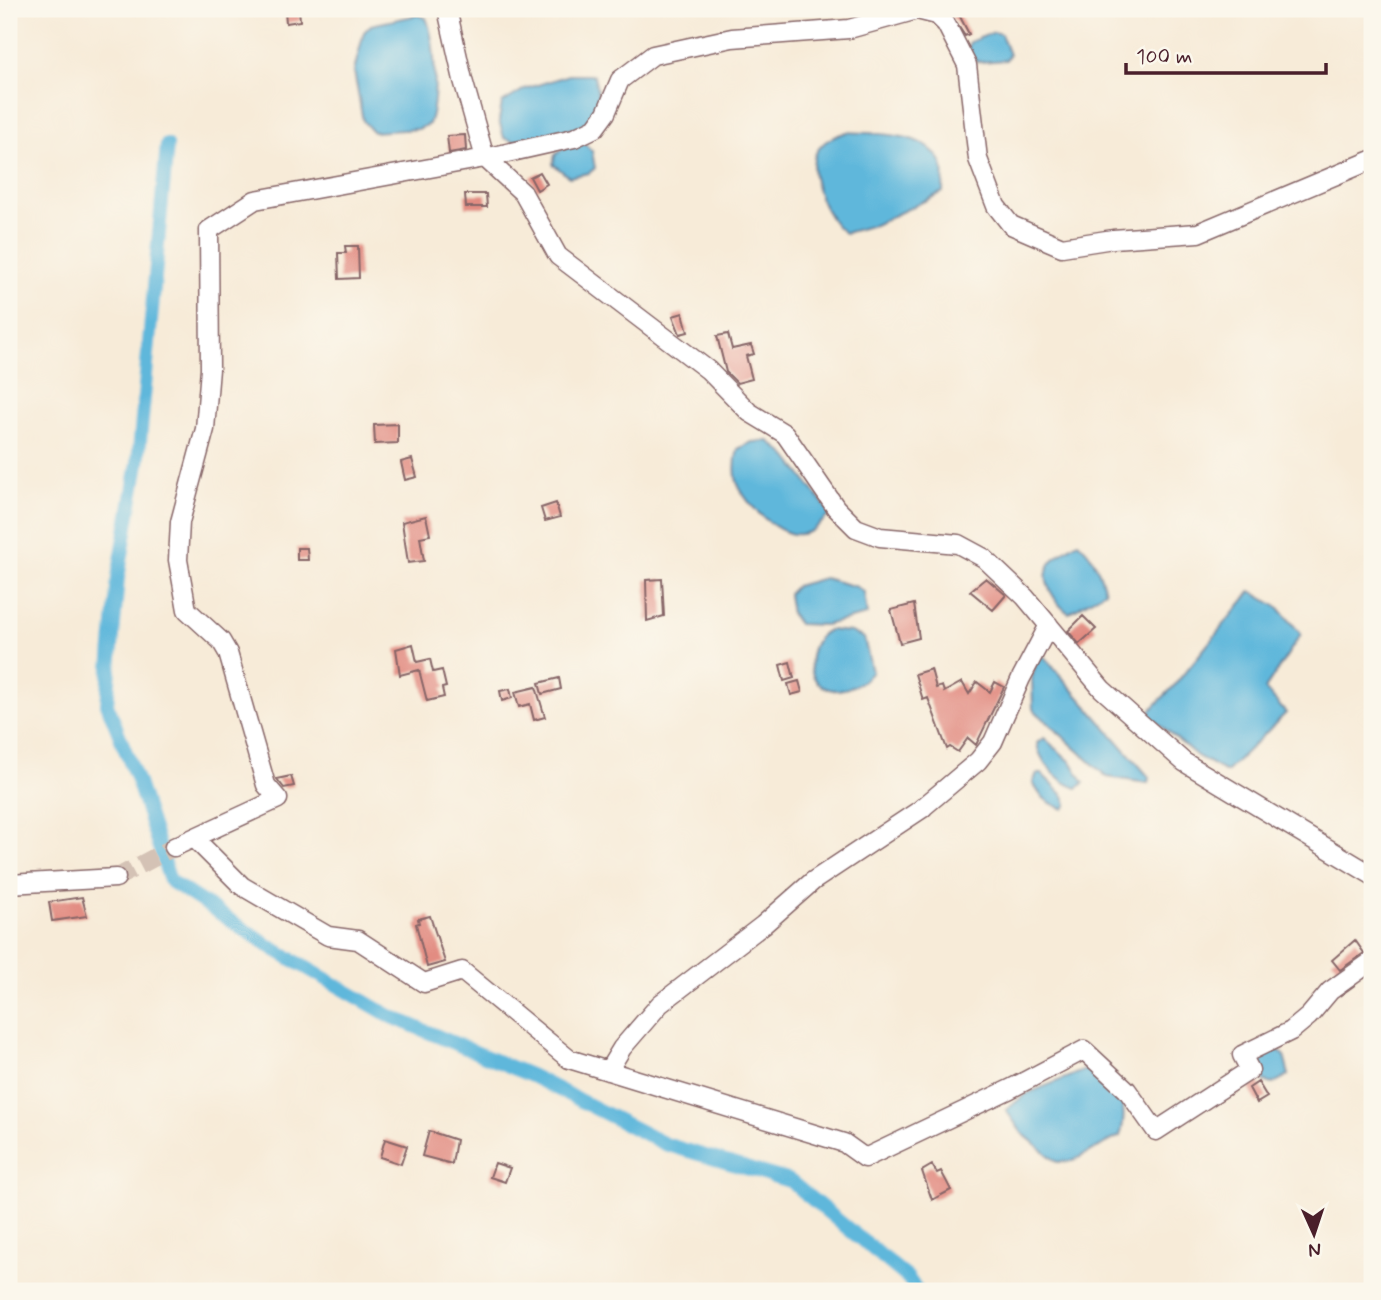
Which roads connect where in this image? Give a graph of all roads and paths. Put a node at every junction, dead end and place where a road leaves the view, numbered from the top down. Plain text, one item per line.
1 (447, 9) edge
2 (918, 9) edge
3 (485, 158) junction
4 (1372, 160) edge
5 (1049, 625) junction
6 (194, 838) junction
7 (174, 847) tunnel mouth
8 (1372, 875) edge
9 (116, 878) tunnel mouth
10 (9, 884) edge
11 (1372, 961) edge
12 (608, 1071) junction

1 - 3 street
2 - 3 street
2 - 4 street
3 - 5 street
3 - 6 street
5 - 8 street
5 - 12 street
6 - 7 street
6 - 12 street
9 - 10 street
11 - 12 street

